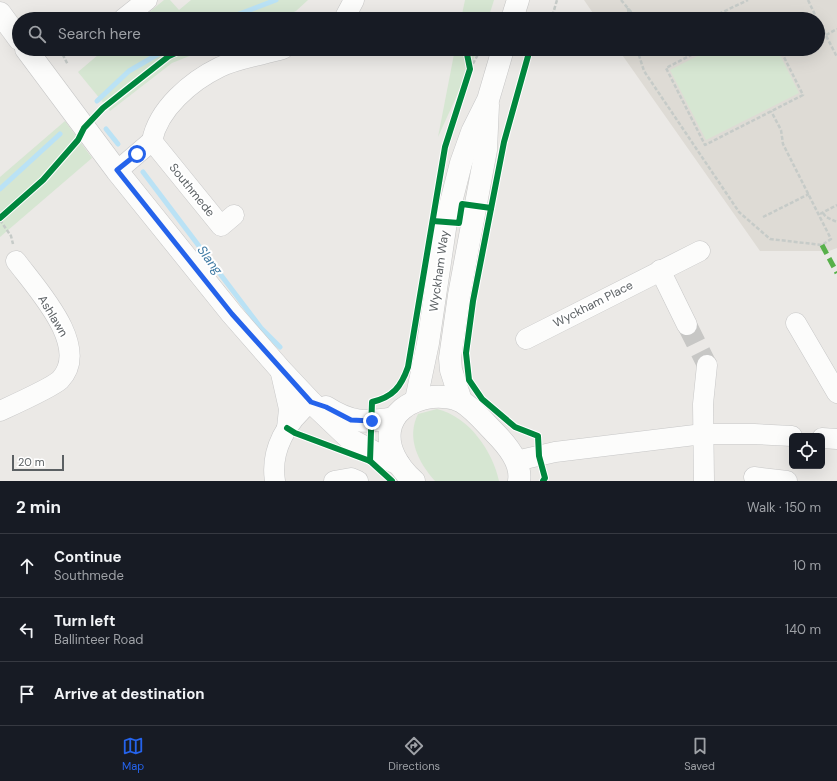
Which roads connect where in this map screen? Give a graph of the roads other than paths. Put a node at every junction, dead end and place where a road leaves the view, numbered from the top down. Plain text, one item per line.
1 (147, 0) edge
2 (354, 0) edge
3 (518, 0) edge
4 (132, 12) edge
5 (348, 12) edge
6 (514, 12) edge
7 (0, 13) edge
8 (12, 29) edge
9 (31, 56) edge
10 (259, 56) edge
11 (501, 56) edge
12 (488, 100) junction
13 (152, 142) junction
14 (117, 170) junction
15 (234, 215) dead end
16 (700, 251) dead end
17 (16, 261) road end
18 (660, 270) junction
19 (796, 323) dead end
20 (687, 325) tunnel mouth
21 (526, 338) dead end
22 (707, 365) tunnel mouth
23 (280, 369) junction
24 (837, 393) edge
25 (416, 400) junction
26 (461, 401) junction
27 (311, 402) junction
28 (0, 411) edge
29 (394, 418) junction
30 (287, 428) junction
31 (703, 434) junction
32 (789, 436) edge
33 (399, 464) junction
34 (518, 471) edge
35 (754, 477) dead end
36 (275, 481) edge
37 (334, 481) edge
38 (358, 481) edge
39 (414, 481) edge
40 (704, 481) edge
41 (787, 481) edge

1 - 4 street
2 - 5 street
3 - 6 main road
7 - 8 main road
9 - 14 main road
10 - 13 street
11 - 12 main road, Wyckham Way
12 - 25 main road, Wyckham Way
12 - 26 main road, Wyckham Way
13 - 14 street
13 - 15 street, Southmede
14 - 23 main road
16 - 18 street, Wyckham Place
17 - 28 street, Ashlawn
18 - 20 street
18 - 21 street, Wyckham Place
19 - 24 street
22 - 31 street
23 - 27 main road
23 - 30 street
25 - 26 main road
25 - 29 main road
26 - 34 main road
27 - 29 main road
27 - 30 street
27 - 33 main road
29 - 33 main road
30 - 36 street
31 - 32 street
31 - 34 street
31 - 40 street
33 - 39 main road
35 - 41 street
37 - 38 street

